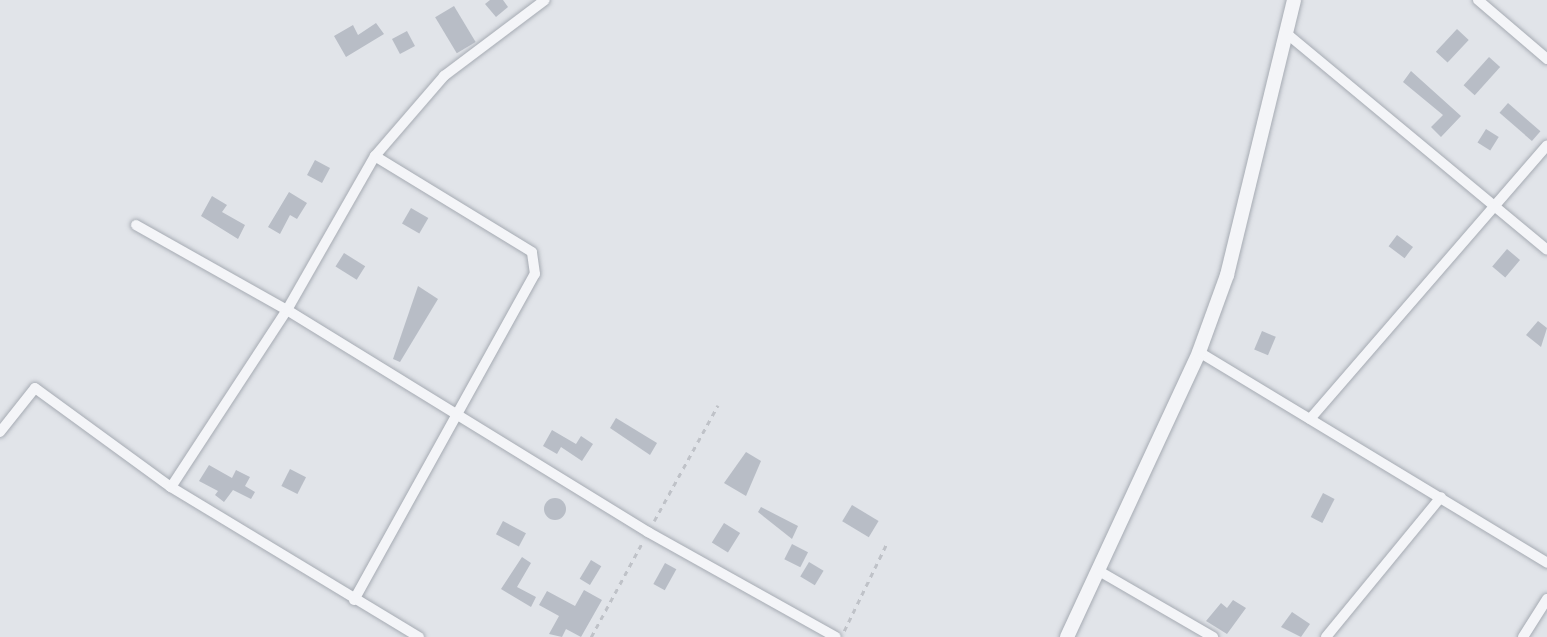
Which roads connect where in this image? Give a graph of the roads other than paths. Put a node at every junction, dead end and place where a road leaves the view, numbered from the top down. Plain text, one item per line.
1 (545, 0) edge
2 (1294, 0) edge
3 (1478, 0) edge
4 (528, 5) edge
5 (1286, 33) junction
6 (1547, 59) edge
7 (1547, 145) edge
8 (375, 156) junction
9 (1495, 204) junction
10 (136, 225) dead end
11 (1547, 250) edge
12 (288, 310) junction
13 (1199, 352) junction
14 (456, 416) junction
15 (1310, 419) junction
16 (0, 432) edge
17 (171, 487) junction
18 (1441, 497) junction
19 (1547, 563) edge
20 (1099, 571) junction
21 (1547, 599) edge
22 (355, 600) junction
23 (419, 637) edge
24 (838, 637) edge
25 (1067, 637) edge
26 (1213, 637) edge
27 (1326, 637) edge
28 (1523, 637) edge

1 - 4 street
2 - 5 street
3 - 6 street
4 - 8 street
5 - 9 street
5 - 13 street
7 - 9 street
8 - 12 street
8 - 14 street
9 - 11 street
9 - 15 street
10 - 12 street
12 - 14 street
12 - 17 street
13 - 15 street
13 - 20 street
14 - 22 street
14 - 24 street
15 - 18 street
16 - 17 street
17 - 22 street
18 - 19 street
18 - 27 street
20 - 25 street
20 - 26 street
21 - 28 street
22 - 23 street

